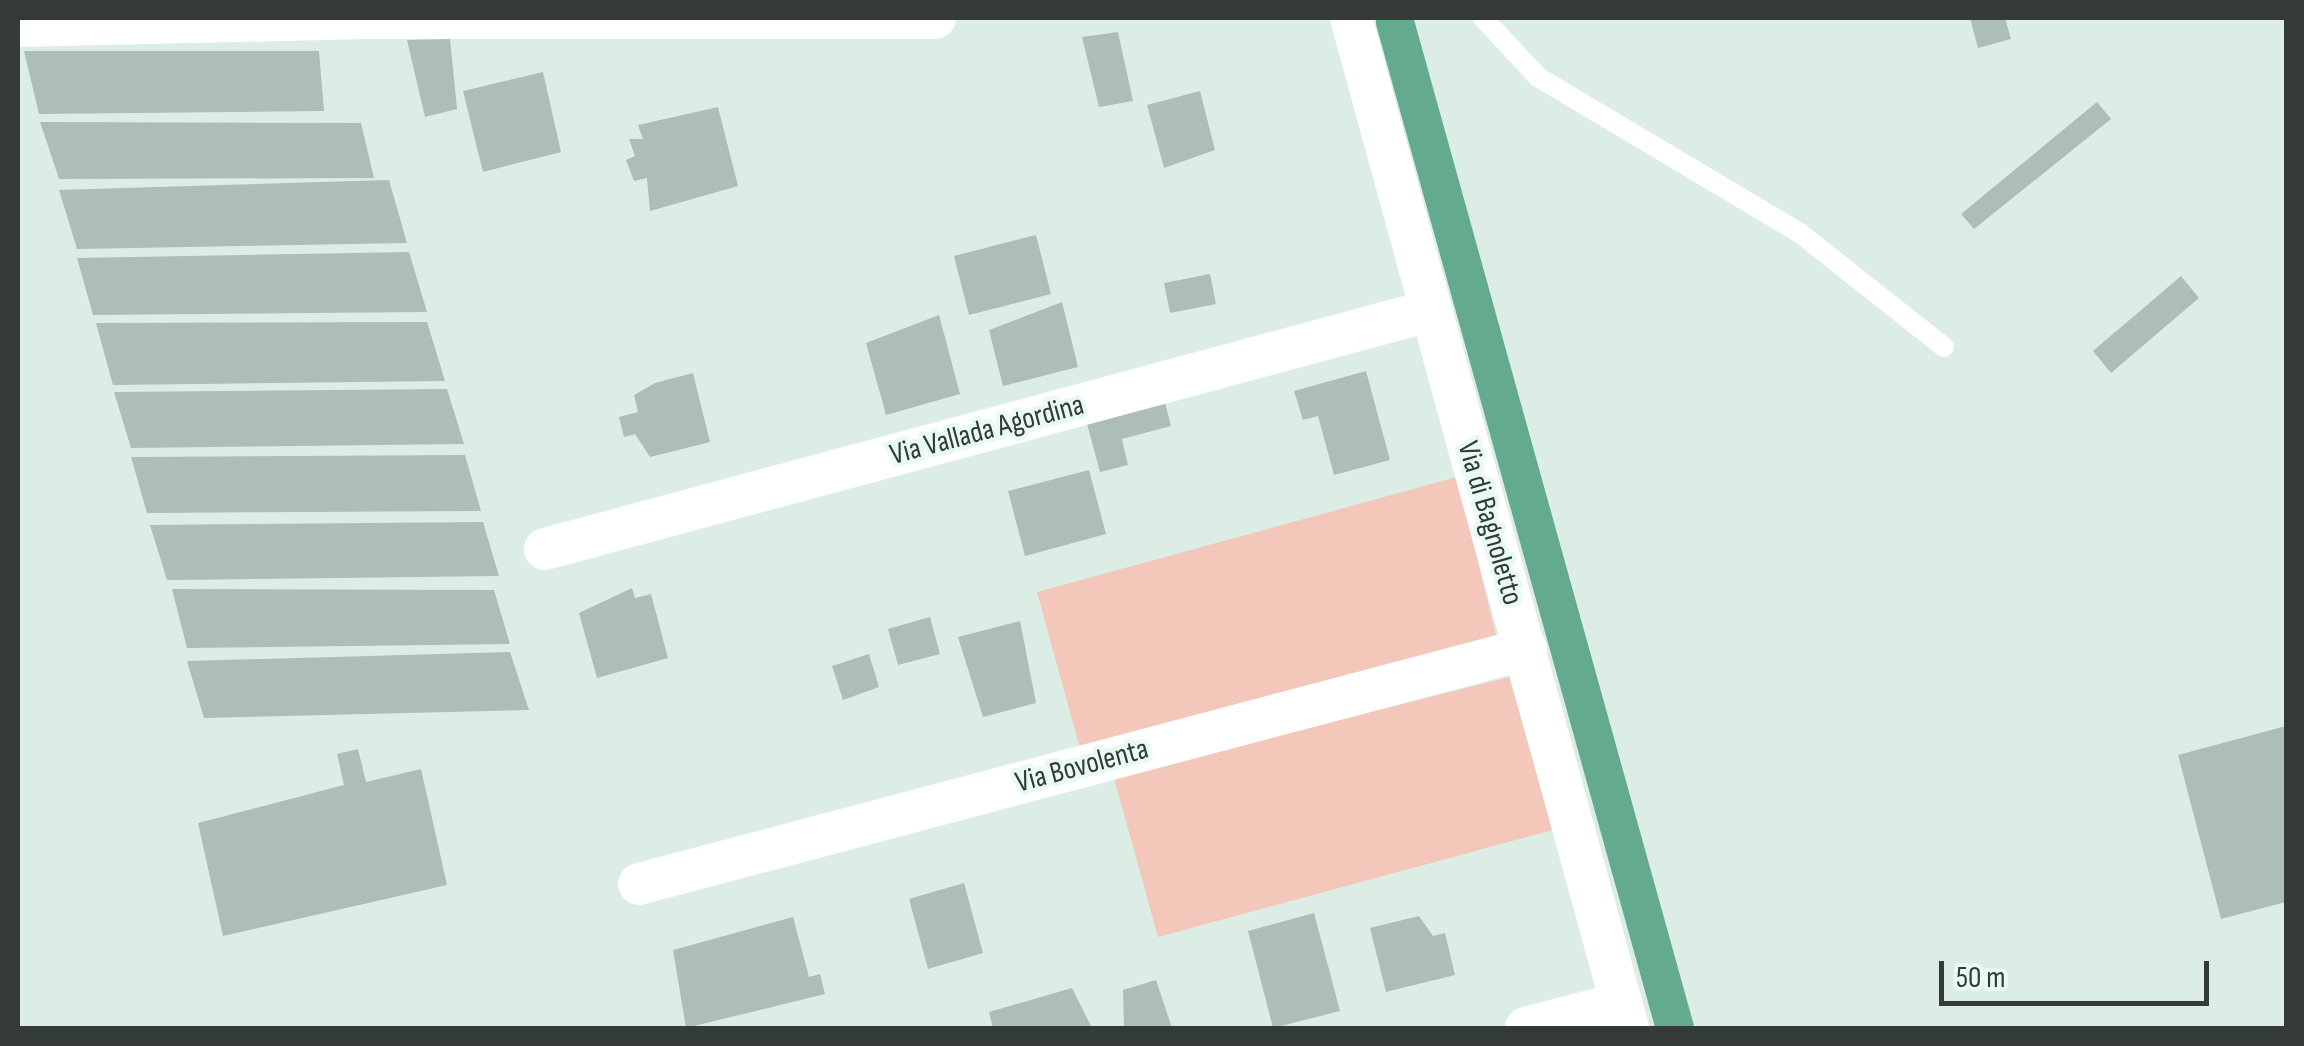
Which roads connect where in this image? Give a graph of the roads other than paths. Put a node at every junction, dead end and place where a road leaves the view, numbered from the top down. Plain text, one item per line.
1 (368, 18) edge
2 (935, 18) edge
3 (1351, 18) edge
4 (1483, 18) edge
5 (18, 26) edge
6 (1430, 311) junction
7 (1944, 347) dead end
8 (545, 549) dead end
9 (1526, 649) junction
10 (638, 884) dead end
11 (1625, 1016) edge
12 (1526, 1028) edge

1 - 2 street
1 - 5 street
3 - 6 street, Via di Bagnoletto
4 - 7 lane
6 - 8 street, Via Vallada Agordina
6 - 9 street, Via di Bagnoletto
9 - 10 street, Via Bovolenta
9 - 11 street, Via di Bagnoletto
11 - 12 street

